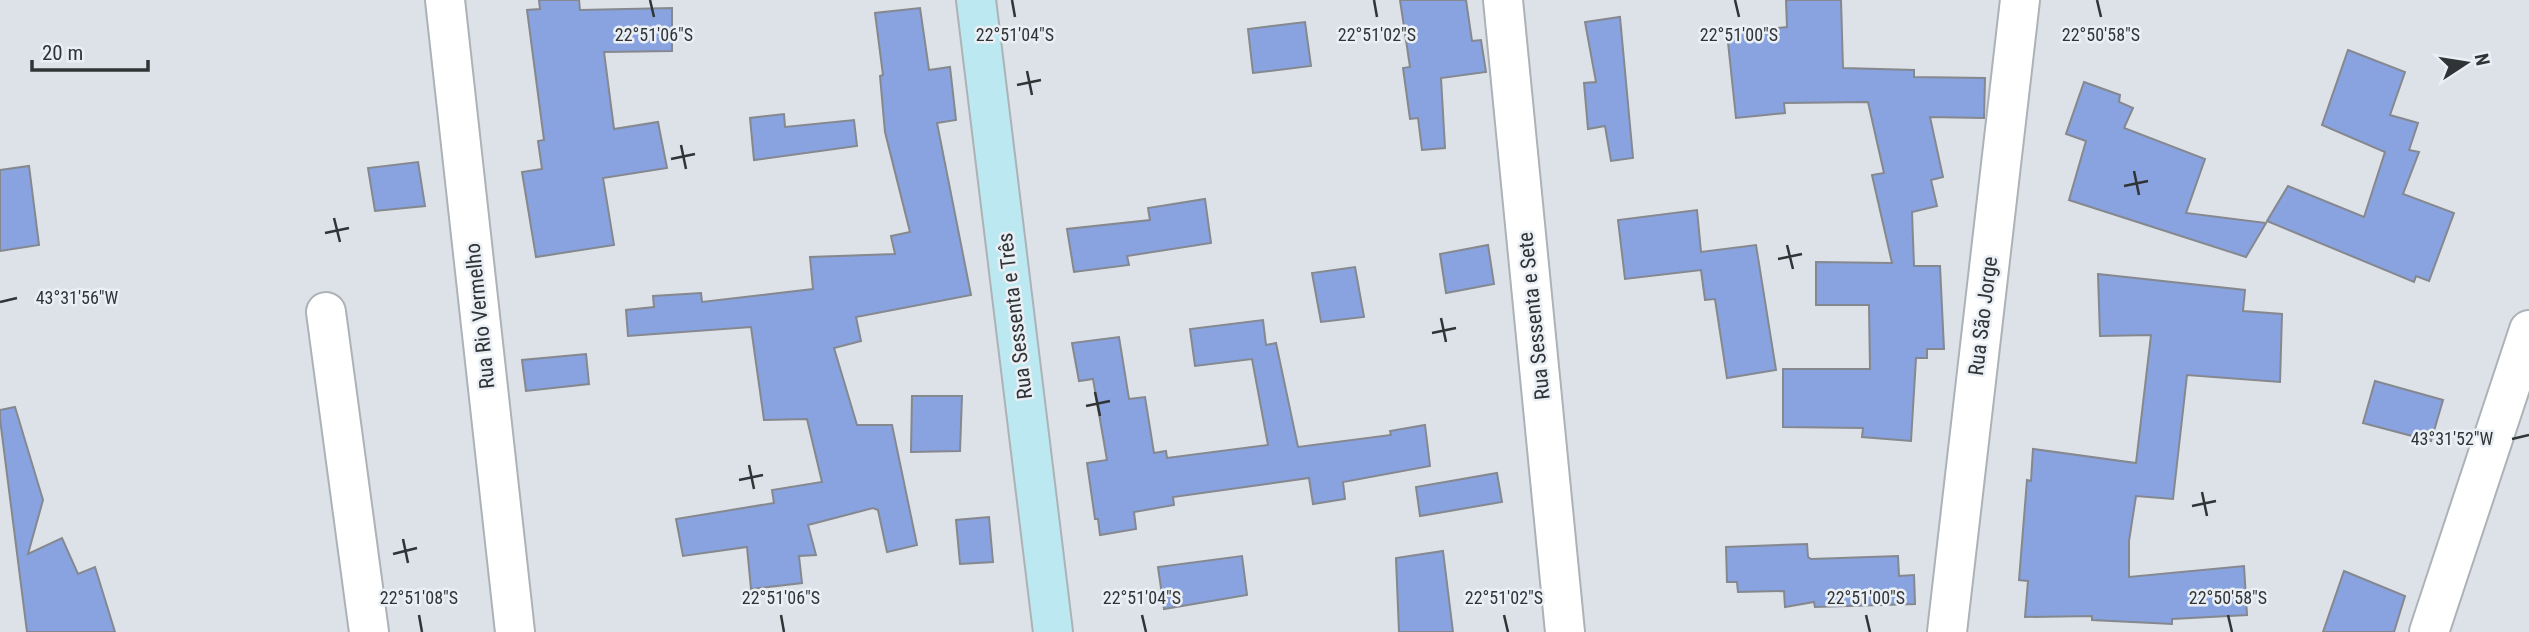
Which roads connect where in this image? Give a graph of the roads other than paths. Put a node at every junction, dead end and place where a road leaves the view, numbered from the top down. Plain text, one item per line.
1 (444, 0) edge
2 (976, 0) edge
3 (1503, 0) edge
4 (2020, 0) edge
5 (326, 312) dead end
6 (2529, 330) edge
7 (369, 632) edge
8 (515, 632) edge
9 (1053, 632) edge
10 (1565, 632) edge
11 (1947, 632) edge
12 (2429, 632) edge

1 - 8 street, Rua Rio Vermelho
2 - 9 street, Rua Sessenta e Três
3 - 10 street, Rua Sessenta e Sete
4 - 11 street, Rua São Jorge
5 - 7 street
6 - 12 street

